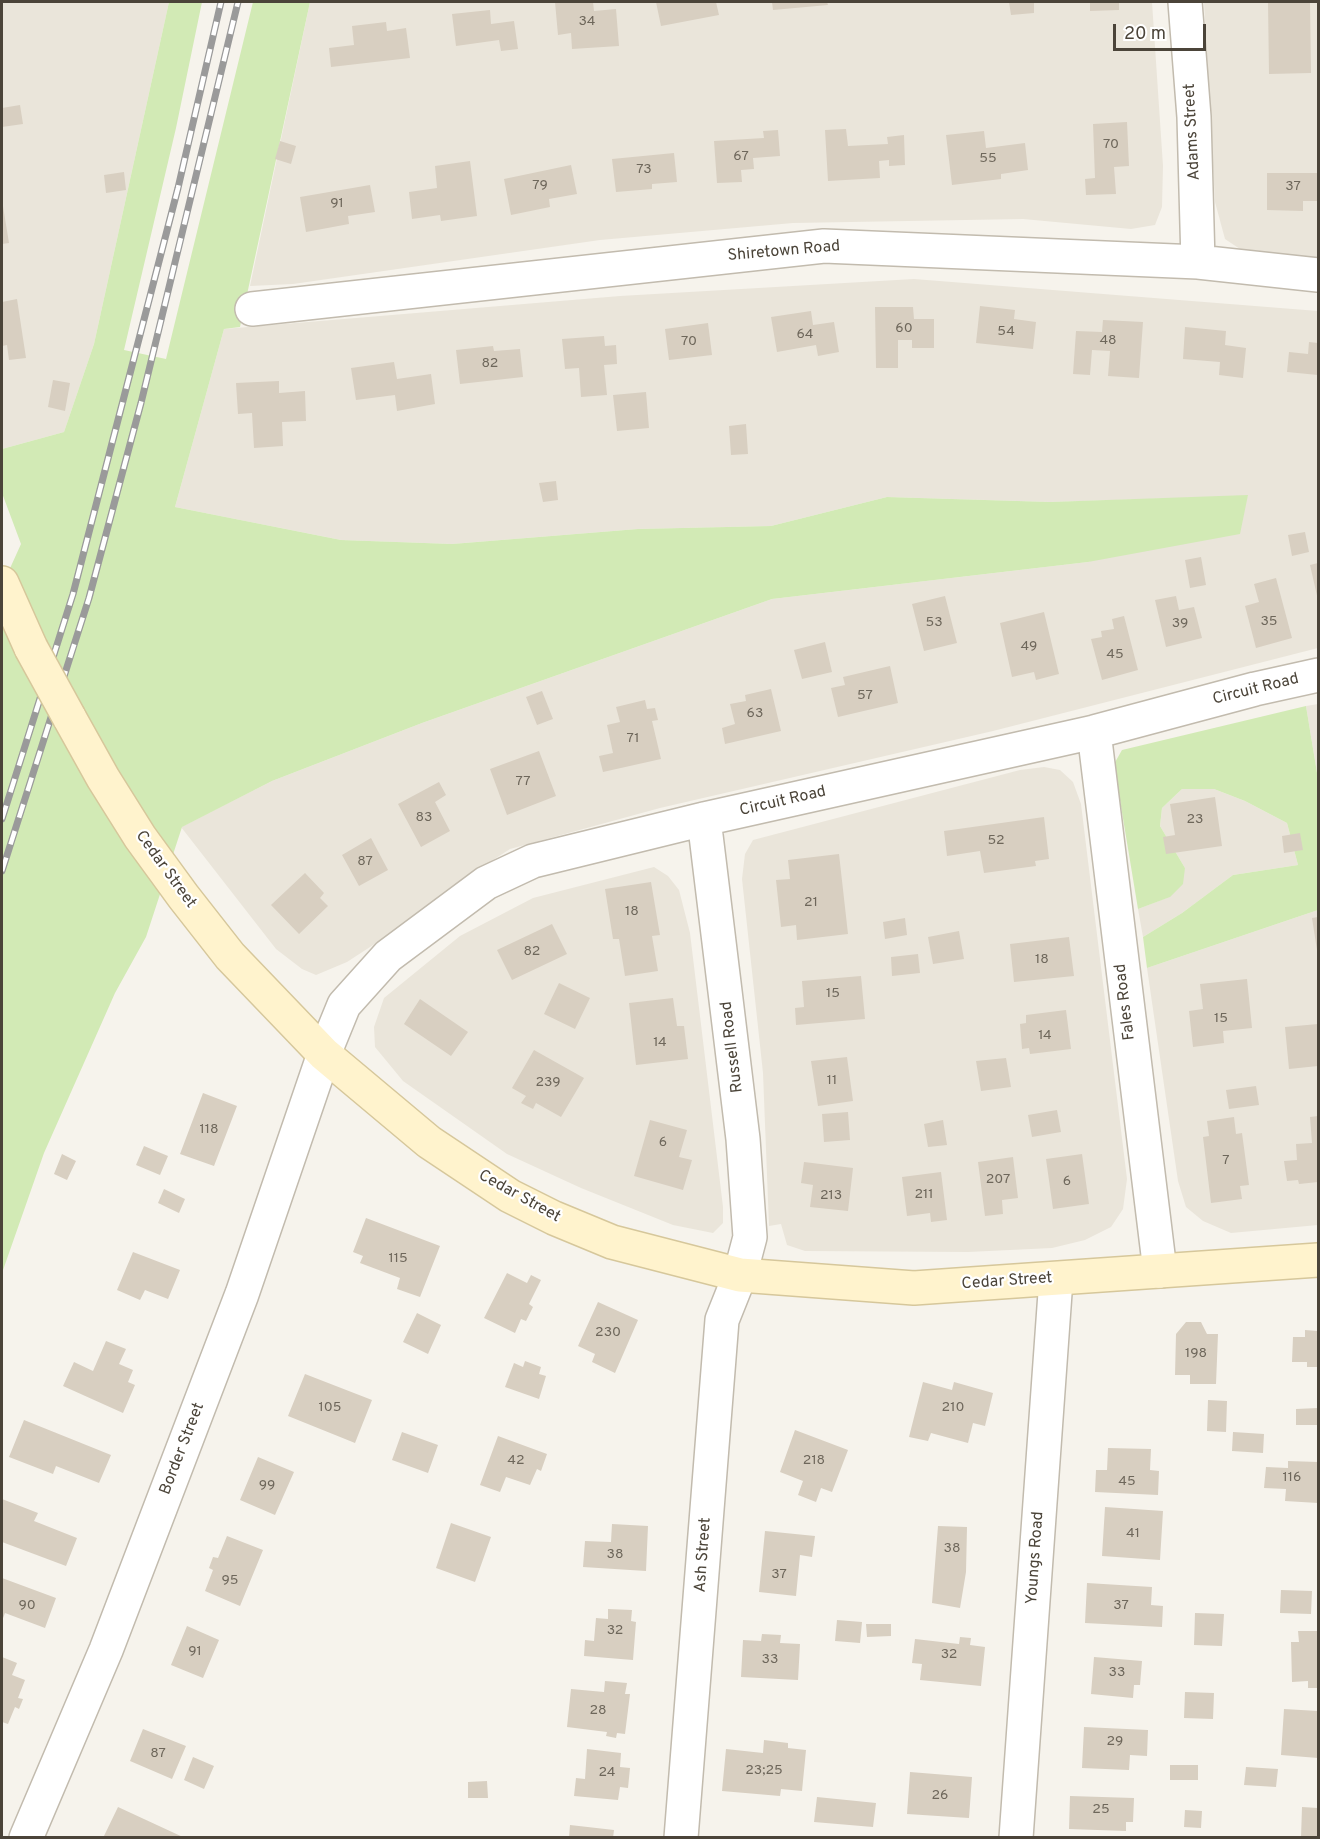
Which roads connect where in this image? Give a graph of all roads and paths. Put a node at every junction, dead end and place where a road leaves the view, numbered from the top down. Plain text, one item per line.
1 (1185, 2) edge
2 (1198, 262) junction
3 (1318, 275) edge
4 (252, 309) dead end
5 (2, 584) edge
6 (1318, 675) edge
7 (1094, 732) junction
8 (704, 819) junction
9 (324, 1054) junction
10 (1318, 1260) edge
11 (1160, 1271) junction
12 (740, 1275) junction
13 (1056, 1278) junction
14 (26, 1838) edge
15 (681, 1838) edge
16 (1016, 1838) edge

1 - 2 street, Adams Street
2 - 3 street, Shiretown Road
2 - 4 street, Shiretown Road
5 - 9 street, Cedar Street, bridge
6 - 7 street, Circuit Road
7 - 8 street, Circuit Road
7 - 11 street, Fales Road
8 - 9 street, Circuit Road
8 - 12 street, Russell Road
9 - 12 street, Cedar Street
9 - 14 street, Border Street
10 - 11 street, Cedar Street
11 - 13 street, Cedar Street
12 - 13 street, Cedar Street
12 - 15 street, Ash Street
13 - 16 street, Youngs Road

